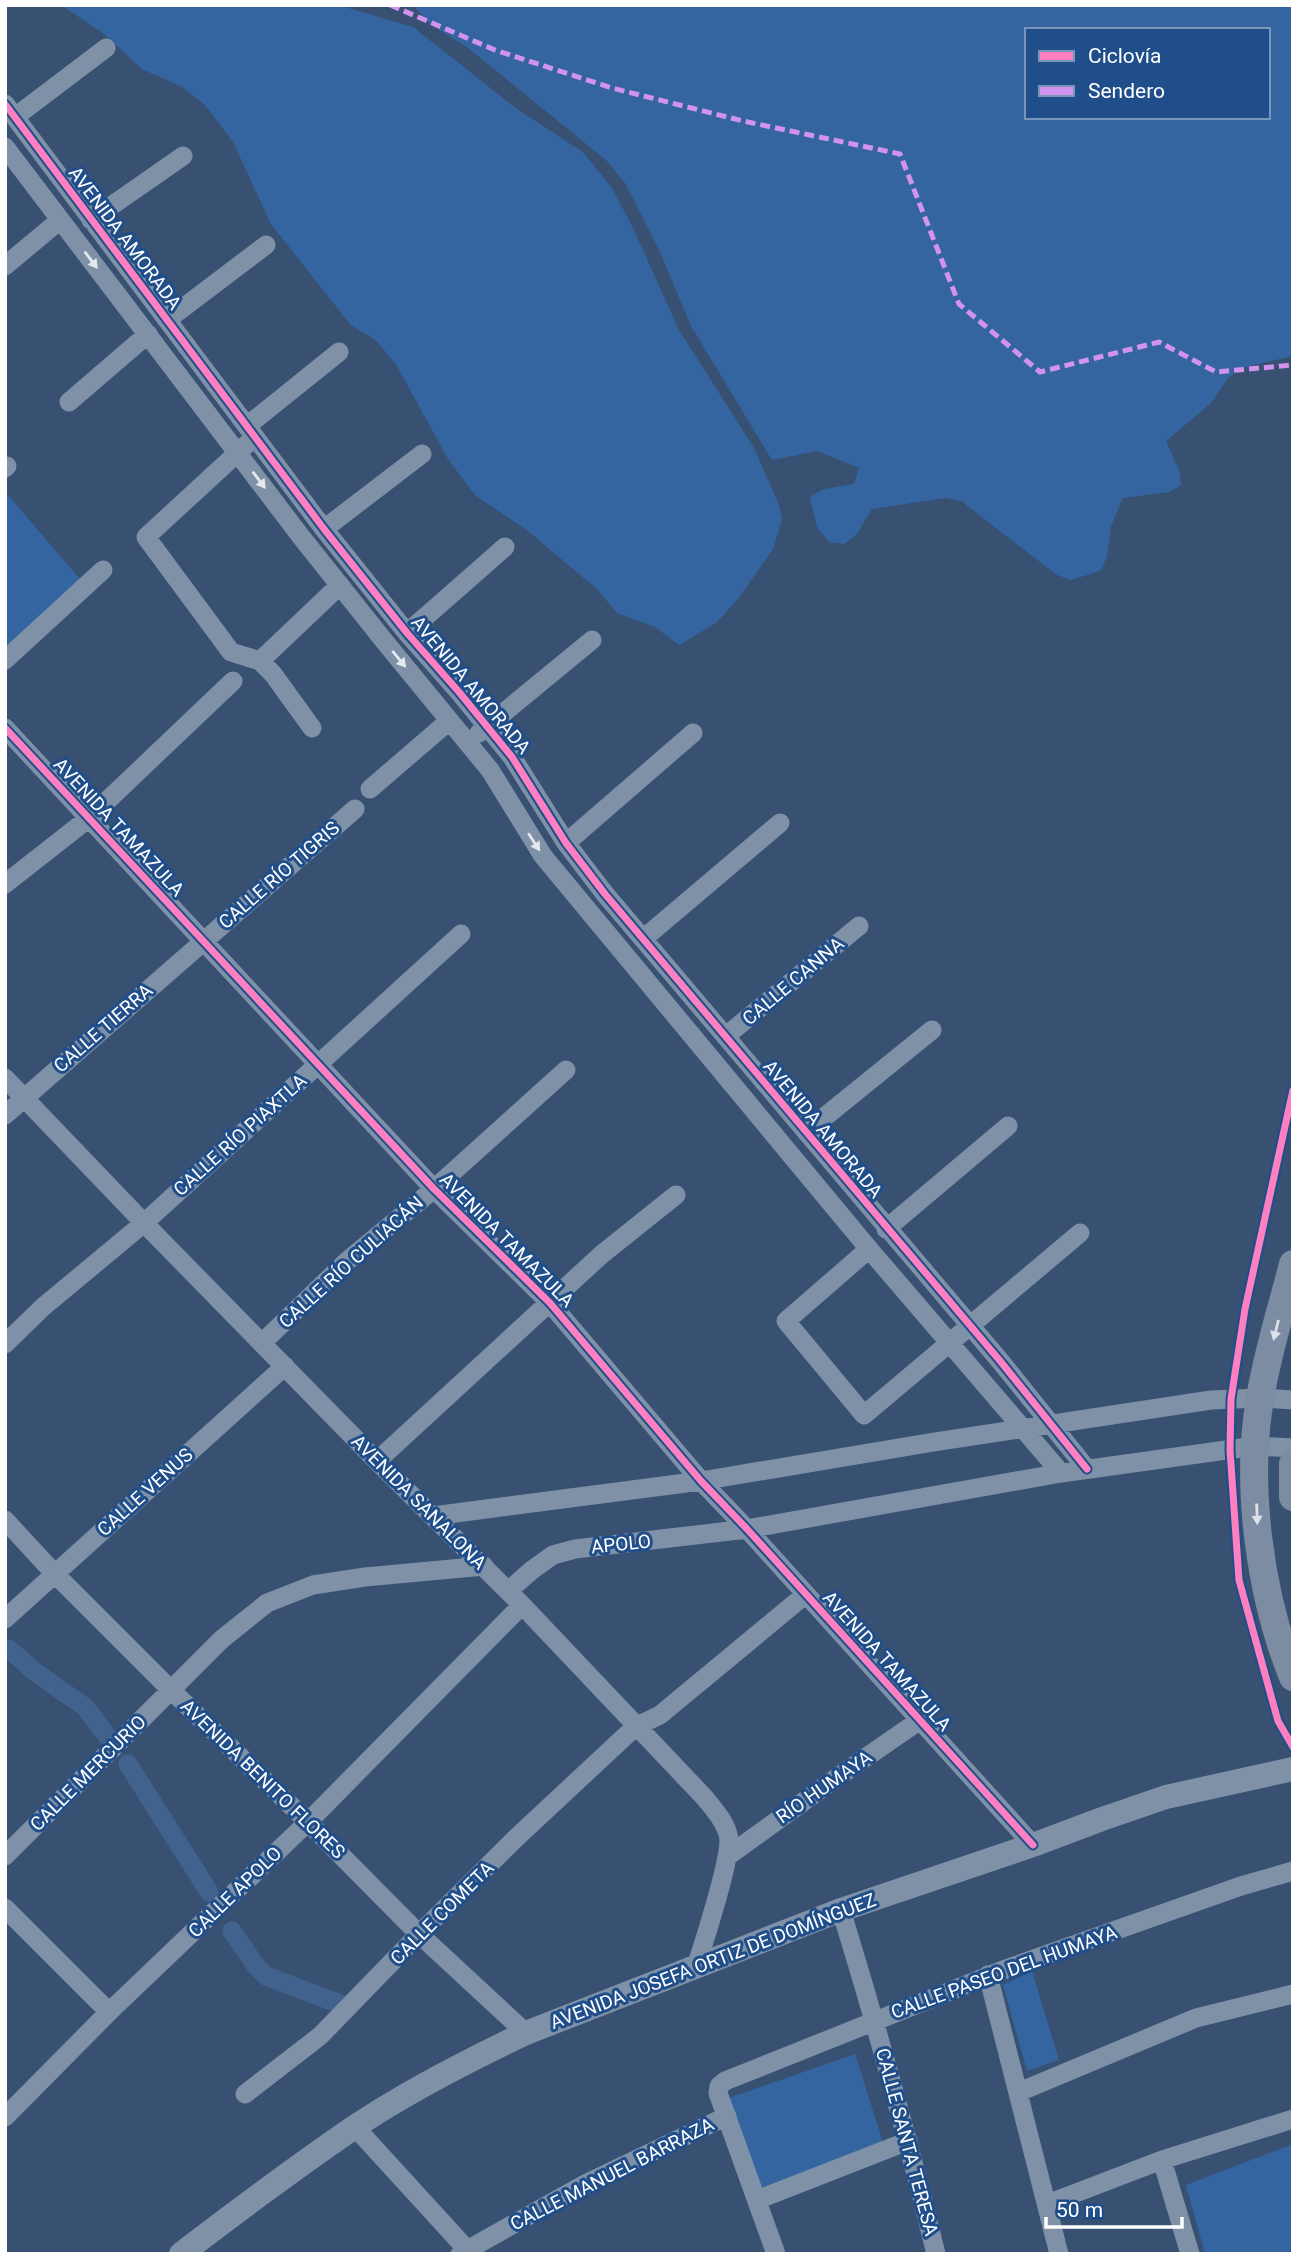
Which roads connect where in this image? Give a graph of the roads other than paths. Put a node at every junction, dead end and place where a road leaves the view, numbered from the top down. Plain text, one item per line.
1 (106, 48) dead end
2 (10, 110) edge
3 (34, 142) junction
4 (9, 152) edge
5 (183, 156) dead end
6 (60, 220) junction
7 (91, 220) junction
8 (266, 245) dead end
9 (5, 266) edge
10 (167, 320) junction
11 (149, 334) junction
12 (339, 352) dead end
13 (69, 402) dead end
14 (251, 431) junction
15 (238, 452) junction
16 (422, 454) dead end
17 (324, 528) junction
18 (505, 547) dead end
19 (103, 570) dead end
20 (340, 585) junction
21 (407, 633) junction
22 (592, 640) dead end
23 (5, 660) edge
24 (260, 661) junction
25 (233, 681) dead end
26 (449, 721) junction
27 (486, 727) junction
28 (5, 728) edge
29 (312, 728) dead end
30 (693, 733) dead end
31 (467, 743) junction
32 (370, 789) dead end
33 (355, 809) dead end
34 (89, 818) junction
35 (780, 823) dead end
36 (566, 843) junction
37 (5, 884) edge
38 (859, 926) dead end
39 (461, 934) dead end
40 (643, 939) junction
41 (202, 942) junction
42 (672, 973) junction
43 (654, 989) junction
44 (932, 1030) dead end
45 (726, 1036) junction
46 (319, 1063) junction
47 (566, 1070) dead end
48 (5, 1078) edge
49 (24, 1097) junction
50 (5, 1115) edge
51 (1008, 1126) dead end
52 (806, 1132) junction
53 (434, 1189) junction
54 (676, 1195) dead end
55 (144, 1223) junction
56 (886, 1229) junction
57 (1080, 1233) dead end
58 (869, 1249) junction
59 (1293, 1264) edge
60 (550, 1303) junction
61 (970, 1326) junction
62 (262, 1343) junction
63 (950, 1343) junction
64 (5, 1344) edge
65 (1001, 1362) junction
66 (285, 1366) junction
67 (981, 1378) junction
68 (1260, 1398) junction
69 (1293, 1399) edge
70 (1051, 1424) junction
71 (1024, 1429) junction
72 (1255, 1446) junction
73 (1293, 1448) edge
74 (377, 1461) junction
75 (1293, 1464) edge
76 (1087, 1469) junction
77 (1061, 1473) junction
78 (701, 1482) junction
79 (1293, 1497) edge
80 (433, 1516) junction
81 (5, 1520) edge
82 (747, 1529) junction
83 (484, 1566) junction
84 (54, 1573) junction
85 (806, 1594) junction
86 (515, 1598) junction
87 (5, 1619) edge
88 (1293, 1677) edge
89 (171, 1690) junction
90 (920, 1720) junction
91 (635, 1727) junction
92 (1293, 1769) edge
93 (308, 1822) junction
94 (1033, 1845) junction
95 (5, 1856) edge
96 (728, 1856) junction
97 (1293, 1871) edge
98 (5, 1908) edge
99 (841, 1910) junction
100 (419, 1934) junction
101 (695, 1968) junction
102 (989, 1975) junction
103 (1293, 1994) edge
104 (109, 2012) junction
105 (875, 2020) junction
106 (526, 2033) junction
107 (1019, 2092) junction
108 (245, 2094) dead end
109 (727, 2116) junction
110 (5, 2117) edge
111 (1293, 2119) edge
112 (355, 2127) junction
113 (908, 2141) junction
114 (1162, 2160) junction
115 (757, 2200) junction
116 (1046, 2203) junction
117 (466, 2252) edge
118 (181, 2254) edge
119 (776, 2254) edge
120 (936, 2254) edge
121 (1059, 2254) edge
122 (1190, 2254) edge

1 - 2 street
2 - 3 street, AVENIDA AMORADA
3 - 4 street
3 - 7 street, AVENIDA AMORADA
4 - 6 street, AVENIDA AMORADA
5 - 7 street
6 - 9 street
6 -> 11 street, AVENIDA AMORADA
7 - 10 street, AVENIDA AMORADA
8 - 10 street
10 - 14 street, AVENIDA AMORADA
11 - 13 street
11 - 15 street, AVENIDA AMORADA
12 - 14 street
14 - 15 street
14 - 17 street, AVENIDA AMORADA
15 -> 20 street, AVENIDA AMORADA
15 - 24 street
16 - 17 street
17 - 21 street, AVENIDA AMORADA
18 - 21 street
19 - 23 street
20 - 24 street
20 -> 26 street, AVENIDA AMORADA
21 - 27 street, AVENIDA AMORADA
22 - 27 street
24 - 29 street
25 - 34 street
26 - 31 street, AVENIDA AMORADA
26 - 32 street
27 - 31 street
27 - 36 street, AVENIDA AMORADA
28 - 34 street, AVENIDA TAMAZULA
30 - 36 street
31 -> 43 street, AVENIDA AMORADA
33 - 41 street, CALLE RÍO TIGRIS
34 - 37 street
34 - 41 street, AVENIDA TAMAZULA
35 - 40 street
36 - 40 street, AVENIDA AMORADA
38 - 45 street, CALLE CANNA
39 - 46 street, CALLE RÍO PIAXTLA
40 - 42 street, AVENIDA AMORADA
41 - 46 street, AVENIDA TAMAZULA
41 - 49 street, CALLE TIERRA
42 - 43 street
42 - 45 street, AVENIDA AMORADA
43 - 58 street, AVENIDA AMORADA
44 - 52 street
45 - 52 street, AVENIDA AMORADA
46 - 53 street, AVENIDA TAMAZULA
46 - 55 street, CALLE RÍO PIAXTLA
47 - 53 street, CALLE RÍO CULIACÁN
48 - 49 street, AVENIDA SANALONA
49 - 50 street, CALLE TIERRA
49 - 55 street, AVENIDA SANALONA
51 - 56 street
52 - 56 street, AVENIDA AMORADA
53 - 60 street, AVENIDA TAMAZULA
53 - 62 street, CALLE RÍO CULIACÁN
54 - 60 street
55 - 62 street, AVENIDA SANALONA
55 - 64 street, CALLE RÍO PIAXTLA
56 - 61 street, AVENIDA AMORADA
57 - 61 street
58 - 63 street, AVENIDA AMORADA
58 - 63 street
59 -> 68 main road
60 - 74 street
60 - 78 street, AVENIDA TAMAZULA
61 - 63 street
61 - 65 street, AVENIDA AMORADA
62 - 66 street, AVENIDA SANALONA
63 - 67 street, AVENIDA AMORADA
65 - 67 street
65 - 70 street, AVENIDA AMORADA
66 - 74 street, AVENIDA SANALONA
66 - 84 street, CALLE VENUS
67 - 71 street, AVENIDA AMORADA
68 - 69 street
68 - 70 street
68 - 72 main road
70 - 71 street
70 - 76 street, AVENIDA AMORADA
71 - 77 street, AVENIDA AMORADA
71 - 78 street
72 - 73 street, APOLO
72 - 76 street, APOLO
72 -> 88 main road
74 - 80 street, AVENIDA SANALONA
75 - 79 main road
76 - 77 street, APOLO
77 - 82 street, APOLO
78 - 80 street
78 - 82 street, AVENIDA TAMAZULA
80 - 83 street, AVENIDA SANALONA
81 - 84 street, AVENIDA BENITO FLORES
82 - 85 street, AVENIDA TAMAZULA
82 - 86 street, APOLO
83 - 86 street, AVENIDA SANALONA
83 - 89 street, CALLE MERCURIO
84 - 87 street, CALLE VENUS
84 - 89 street, AVENIDA BENITO FLORES
85 - 90 street, AVENIDA TAMAZULA
85 - 91 street, CALLE COMETA
86 - 91 street, AVENIDA SANALONA
86 - 93 street, CALLE APOLO
89 - 93 street, AVENIDA BENITO FLORES
89 - 95 street, CALLE MERCURIO
90 - 94 street, AVENIDA TAMAZULA
90 - 96 street, RÍO HUMAYA
91 - 96 street, AVENIDA SANALONA
91 - 100 street, CALLE COMETA
92 - 94 street, AVENIDA JOSEFA ORTIZ DE DOMÍNGUEZ
93 - 100 street, AVENIDA BENITO FLORES
93 - 104 street, CALLE APOLO
94 - 99 street, AVENIDA JOSEFA ORTIZ DE DOMÍNGUEZ
96 - 101 street, AVENIDA SANALONA
97 - 102 street, CALLE PASEO DEL HUMAYA
98 - 104 street
99 - 101 street, AVENIDA JOSEFA ORTIZ DE DOMÍNGUEZ
99 - 105 street, CALLE SANTA TERESA
100 - 106 street, AVENIDA BENITO FLORES
100 - 108 street, CALLE COMETA
101 - 106 street, AVENIDA JOSEFA ORTIZ DE DOMÍNGUEZ
102 - 105 street, CALLE PASEO DEL HUMAYA
102 - 107 street
103 - 107 street
104 - 110 street, CALLE APOLO
105 - 109 street, CALLE PASEO DEL HUMAYA
105 - 113 street, CALLE SANTA TERESA
106 - 112 street, AVENIDA JOSEFA ORTIZ DE DOMÍNGUEZ
107 - 116 street
109 - 115 street
109 - 117 street, CALLE MANUEL BARRAZA
111 - 114 street
112 - 117 street
112 - 118 street, AVENIDA JOSEFA ORTIZ DE DOMÍNGUEZ
113 - 115 street
113 - 120 street, CALLE SANTA TERESA
114 - 116 street
114 - 122 street
115 - 119 street
116 - 121 street

